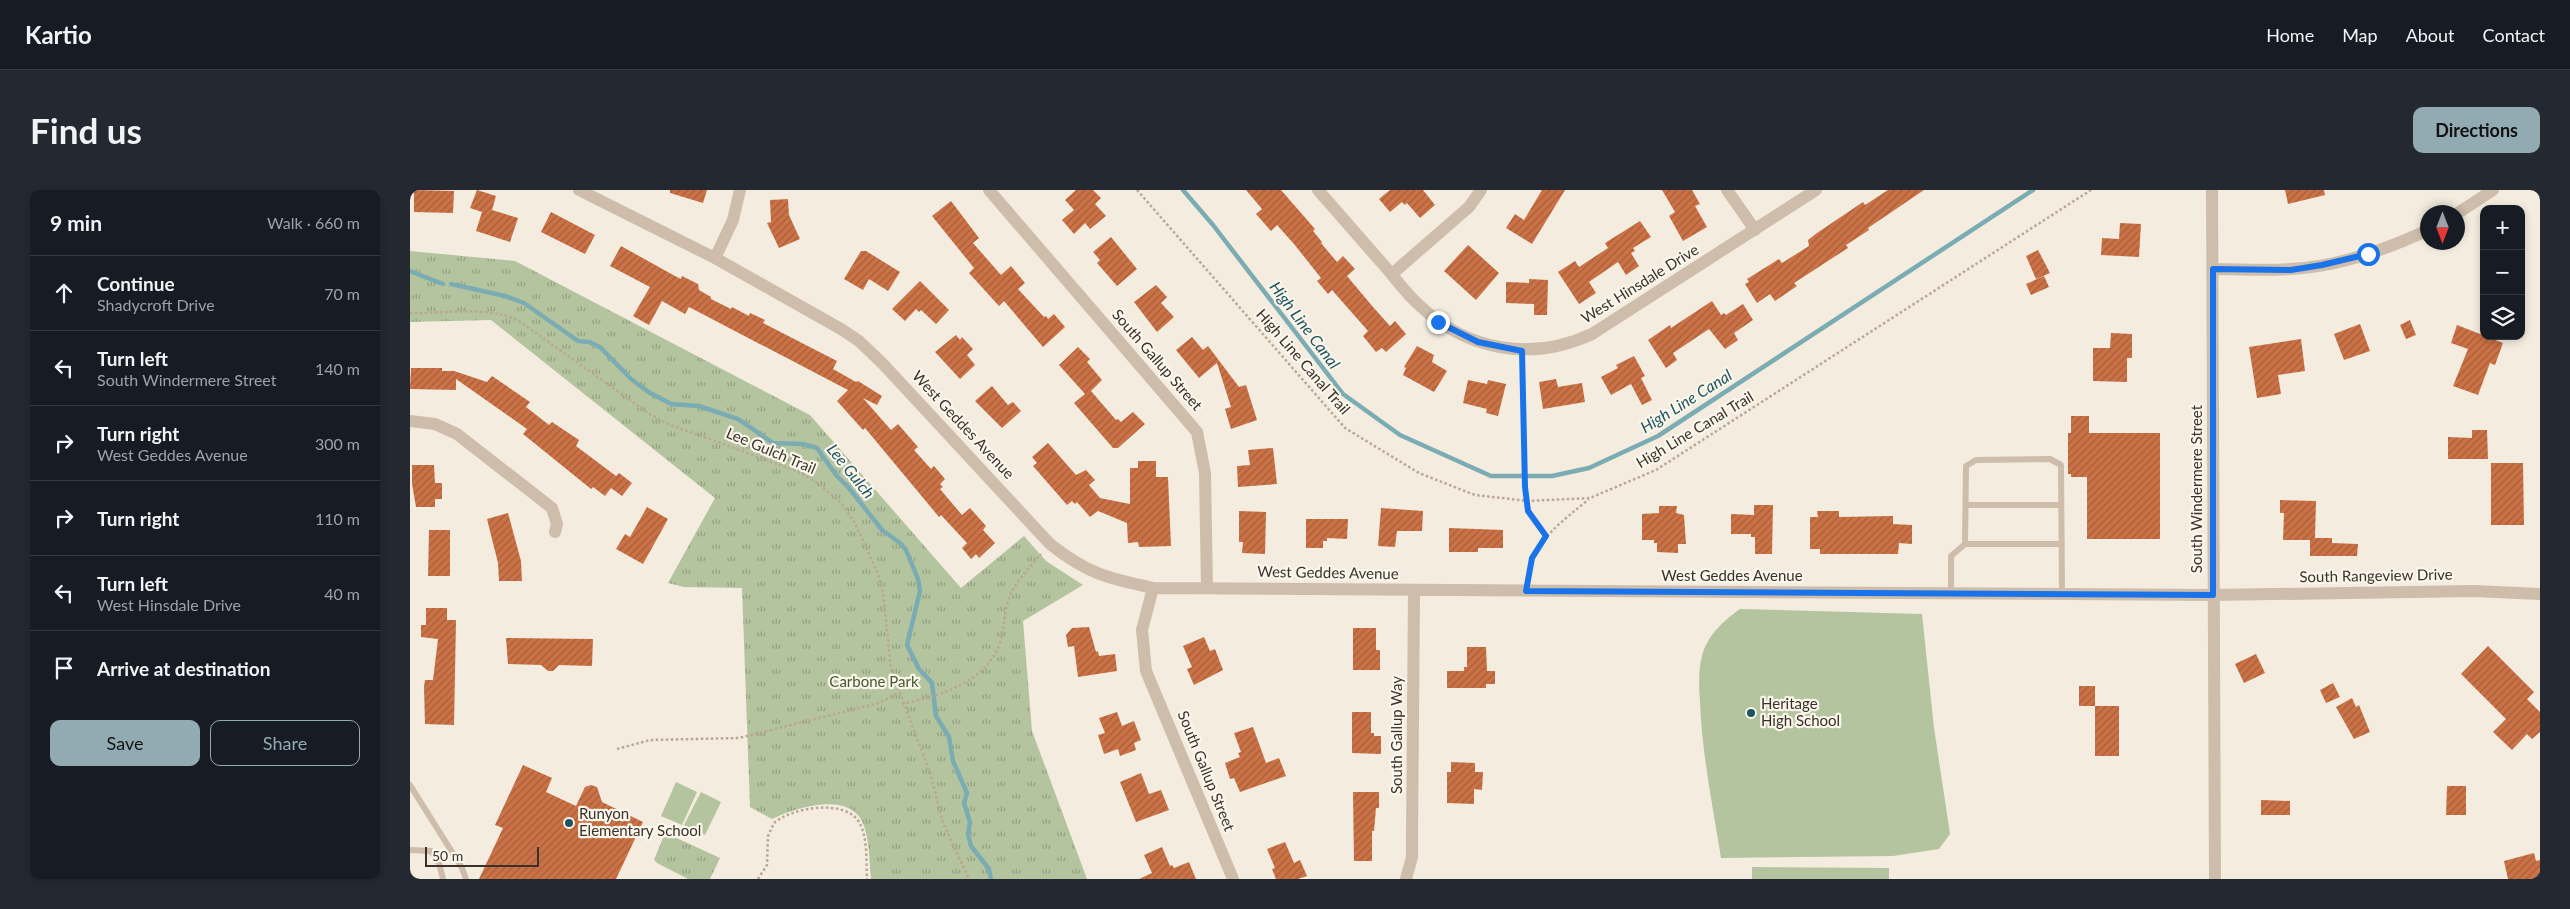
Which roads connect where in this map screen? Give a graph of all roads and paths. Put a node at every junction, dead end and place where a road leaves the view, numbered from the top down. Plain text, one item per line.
1 (579, 190) edge
2 (740, 190) edge
3 (989, 190) edge
4 (1137, 190) edge
5 (1318, 190) edge
6 (1482, 190) edge
7 (1726, 190) edge
8 (1816, 190) edge
9 (2091, 190) edge
10 (2212, 190) edge
11 (2493, 190) edge
12 (2465, 208) edge
13 (1754, 230) junction
14 (2420, 233) edge
15 (715, 258) junction
16 (2213, 269) junction
17 (1392, 274) junction
18 (410, 314) edge
19 (1522, 351) junction
20 (410, 421) edge
21 (1590, 498) junction
22 (1528, 500) junction
23 (1966, 505) junction
24 (2061, 505) junction
25 (556, 532) dead end
26 (1546, 536) junction
27 (1050, 544) junction
28 (1965, 544) junction
29 (2062, 544) junction
30 (1154, 588) junction
31 (1207, 588) junction
32 (1414, 591) junction
33 (1526, 591) junction
34 (1951, 593) junction
35 (2062, 593) junction
36 (2540, 594) edge
37 (2213, 595) junction
38 (899, 693) junction
39 (902, 704) junction
40 (616, 749) dead end
41 (410, 785) edge
42 (410, 850) edge
43 (443, 879) edge
44 (466, 879) edge
45 (758, 879) edge
46 (867, 879) edge
47 (969, 879) edge
48 (1232, 879) edge
49 (1406, 879) edge
50 (2215, 879) edge

1 - 15 street, West Geddes Avenue
2 - 15 street
3 - 31 street, South Gallup Street
4 - 22 path, High Line Canal Trail
5 - 17 street, West Hinsdale Drive
6 - 17 street
7 - 13 street
8 - 13 street, West Hinsdale Drive
9 - 21 path, High Line Canal Trail
10 - 16 street, South Windermere Street
11 - 12 street
13 - 19 street, West Hinsdale Drive
14 - 16 street
15 - 27 street, West Geddes Avenue
16 - 37 street, South Windermere Street
17 - 19 street, West Hinsdale Drive
18 - 38 path, Lee Gulch Trail
19 - 22 path
20 - 25 street
21 - 22 path, High Line Canal Trail
21 - 26 path
22 - 26 path
23 - 24 lane
23 - 24 lane
23 - 28 lane
24 - 29 lane
26 - 33 path
27 - 30 street, West Geddes Avenue
27 - 39 path
28 - 29 lane
28 - 34 lane
29 - 35 lane
30 - 31 street, West Geddes Avenue
30 - 48 street, South Gallup Street
31 - 32 street, West Geddes Avenue
32 - 33 street, West Geddes Avenue
32 - 49 street, South Gallup Way
33 - 34 street, West Geddes Avenue
34 - 35 street, West Geddes Avenue
35 - 37 street, West Geddes Avenue
36 - 37 street, South Rangeview Drive
37 - 50 street, South Windermere Street
38 - 39 path, Lee Gulch Trail
38 - 40 path
39 - 47 path, Lee Gulch Trail
41 - 44 lane
42 - 43 lane
45 - 46 path

